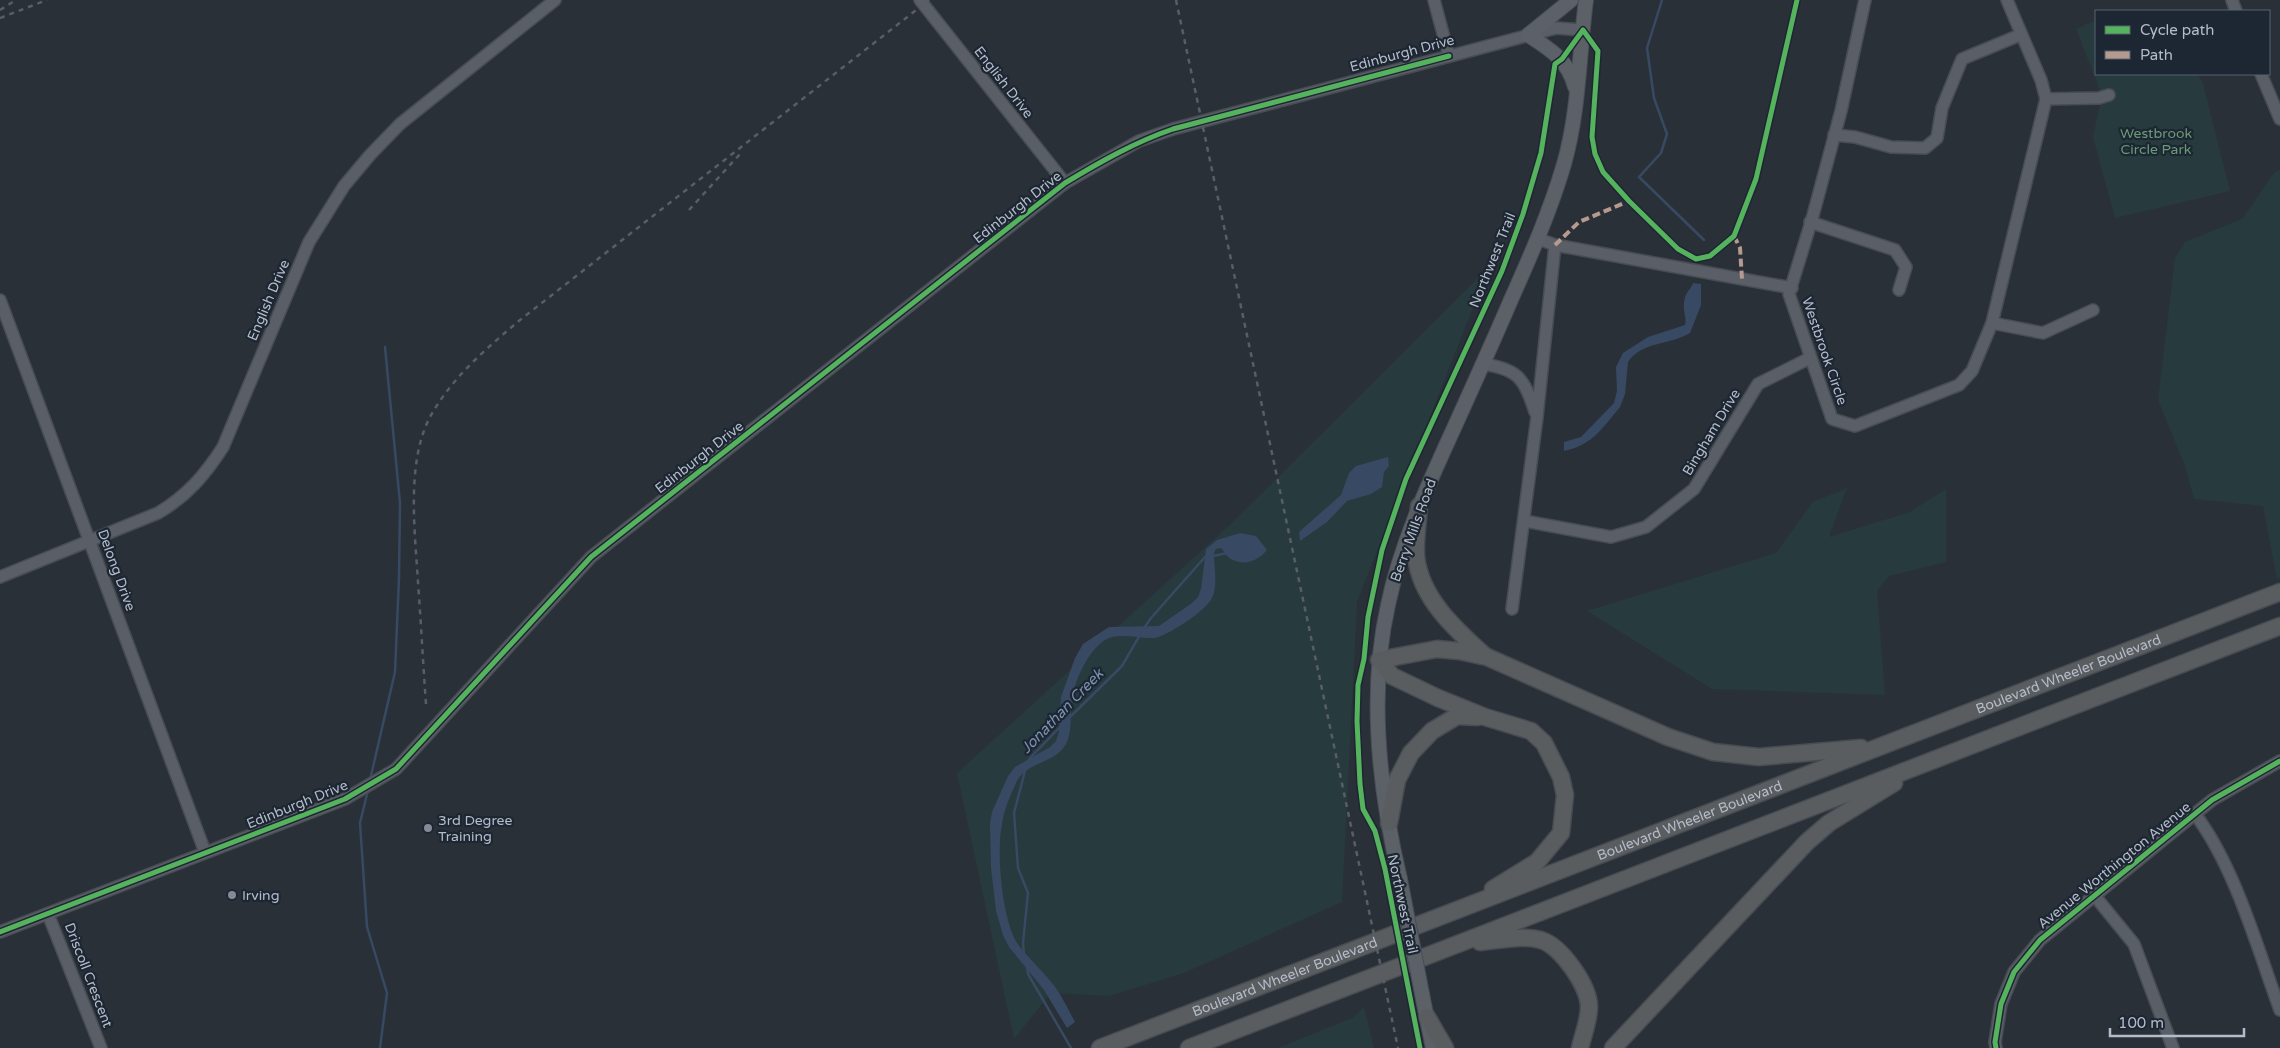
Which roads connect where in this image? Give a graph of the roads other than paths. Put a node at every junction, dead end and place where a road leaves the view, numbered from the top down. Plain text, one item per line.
1 (555, 0) edge
2 (920, 0) edge
3 (1434, 0) edge
4 (1571, 0) edge
5 (1586, 0) edge
6 (1866, 0) edge
7 (2007, 0) edge
8 (1583, 30) junction
9 (1528, 35) junction
10 (2020, 35) junction
11 (1449, 56) junction
12 (2261, 75) edge
13 (1576, 91) junction
14 (2109, 95) dead end
15 (2046, 99) junction
16 (2280, 119) edge
17 (1834, 135) junction
18 (1066, 183) junction
19 (1810, 222) junction
20 (1538, 239) junction
21 (1556, 244) junction
22 (1792, 288) junction
23 (1899, 290) dead end
24 (0, 300) edge
25 (2093, 310) dead end
26 (1992, 323) junction
27 (1810, 358) junction
28 (1483, 364) junction
29 (1536, 417) junction
30 (1419, 506) junction
31 (1524, 521) junction
32 (90, 541) junction
33 (0, 577) edge
34 (2280, 592) edge
35 (1512, 609) dead end
36 (2280, 626) edge
37 (1487, 657) junction
38 (1379, 660) junction
39 (2020, 692) junction
40 (1486, 716) junction
41 (1931, 761) junction
42 (2280, 761) edge
43 (2195, 814) junction
44 (1389, 823) junction
45 (205, 852) junction
46 (2094, 895) junction
47 (1468, 905) junction
48 (48, 914) junction
49 (0, 932) edge
50 (1453, 945) junction
51 (2280, 1010) edge
52 (1428, 1017) junction
53 (101, 1048) edge
54 (1100, 1048) edge
55 (1189, 1048) edge
56 (1433, 1048) edge
57 (1445, 1048) edge
58 (1580, 1048) edge
59 (1613, 1048) edge
60 (1996, 1048) edge
61 (2173, 1048) edge

1 - 32 street, English Drive
2 - 18 street, English Drive
3 - 11 street
4 - 9 main road
5 - 8 main road, Berry Mills Road
6 - 17 street, Westbrook Circle
7 - 10 street
8 - 9 street, Edinburgh Drive
8 - 13 main road, Berry Mills Road
9 - 11 street, Edinburgh Drive
9 - 13 main road
10 - 15 street
10 - 17 street
11 - 18 street, Edinburgh Drive
12 - 16 street
13 - 20 main road, Berry Mills Road
14 - 15 street
15 - 26 street, Westbrook Circle
17 - 19 street, Westbrook Circle
18 - 45 street, Edinburgh Drive
19 - 22 street, Westbrook Circle
19 - 23 street
20 - 21 street
20 - 28 main road, Berry Mills Road
21 - 22 street
21 - 29 street
22 - 27 street, Westbrook Circle
24 - 32 street, Delong Drive
25 - 26 street
26 - 27 street, Westbrook Circle
27 - 31 street, Bingham Drive
28 - 29 street
28 - 30 main road, Berry Mills Road
29 - 31 street
30 - 37 highway
30 - 38 main road, Berry Mills Road
31 - 35 street
32 - 33 street, English Drive
32 - 45 street, Delong Drive
34 - 39 highway, Boulevard Wheeler Boulevard
36 - 41 highway
37 - 38 highway
37 - 39 highway
38 - 40 highway
38 - 44 main road, Berry Mills Road
39 - 47 highway, Boulevard Wheeler Boulevard
40 - 44 highway
40 - 47 highway
41 - 50 highway
41 - 59 highway
42 - 43 street, Avenue Worthington Avenue
43 - 46 street, Avenue Worthington Avenue
43 - 51 street
44 - 52 main road, Berry Mills Road, bridge
45 - 48 street, Edinburgh Drive
46 - 60 street, Avenue Worthington Avenue
46 - 61 street
47 - 54 highway, Boulevard Wheeler Boulevard
48 - 49 street, Edinburgh Drive
48 - 53 street, Driscoll Crescent
50 - 55 highway
50 - 58 highway
52 - 56 main road, Berry Mills Road
52 - 57 highway

